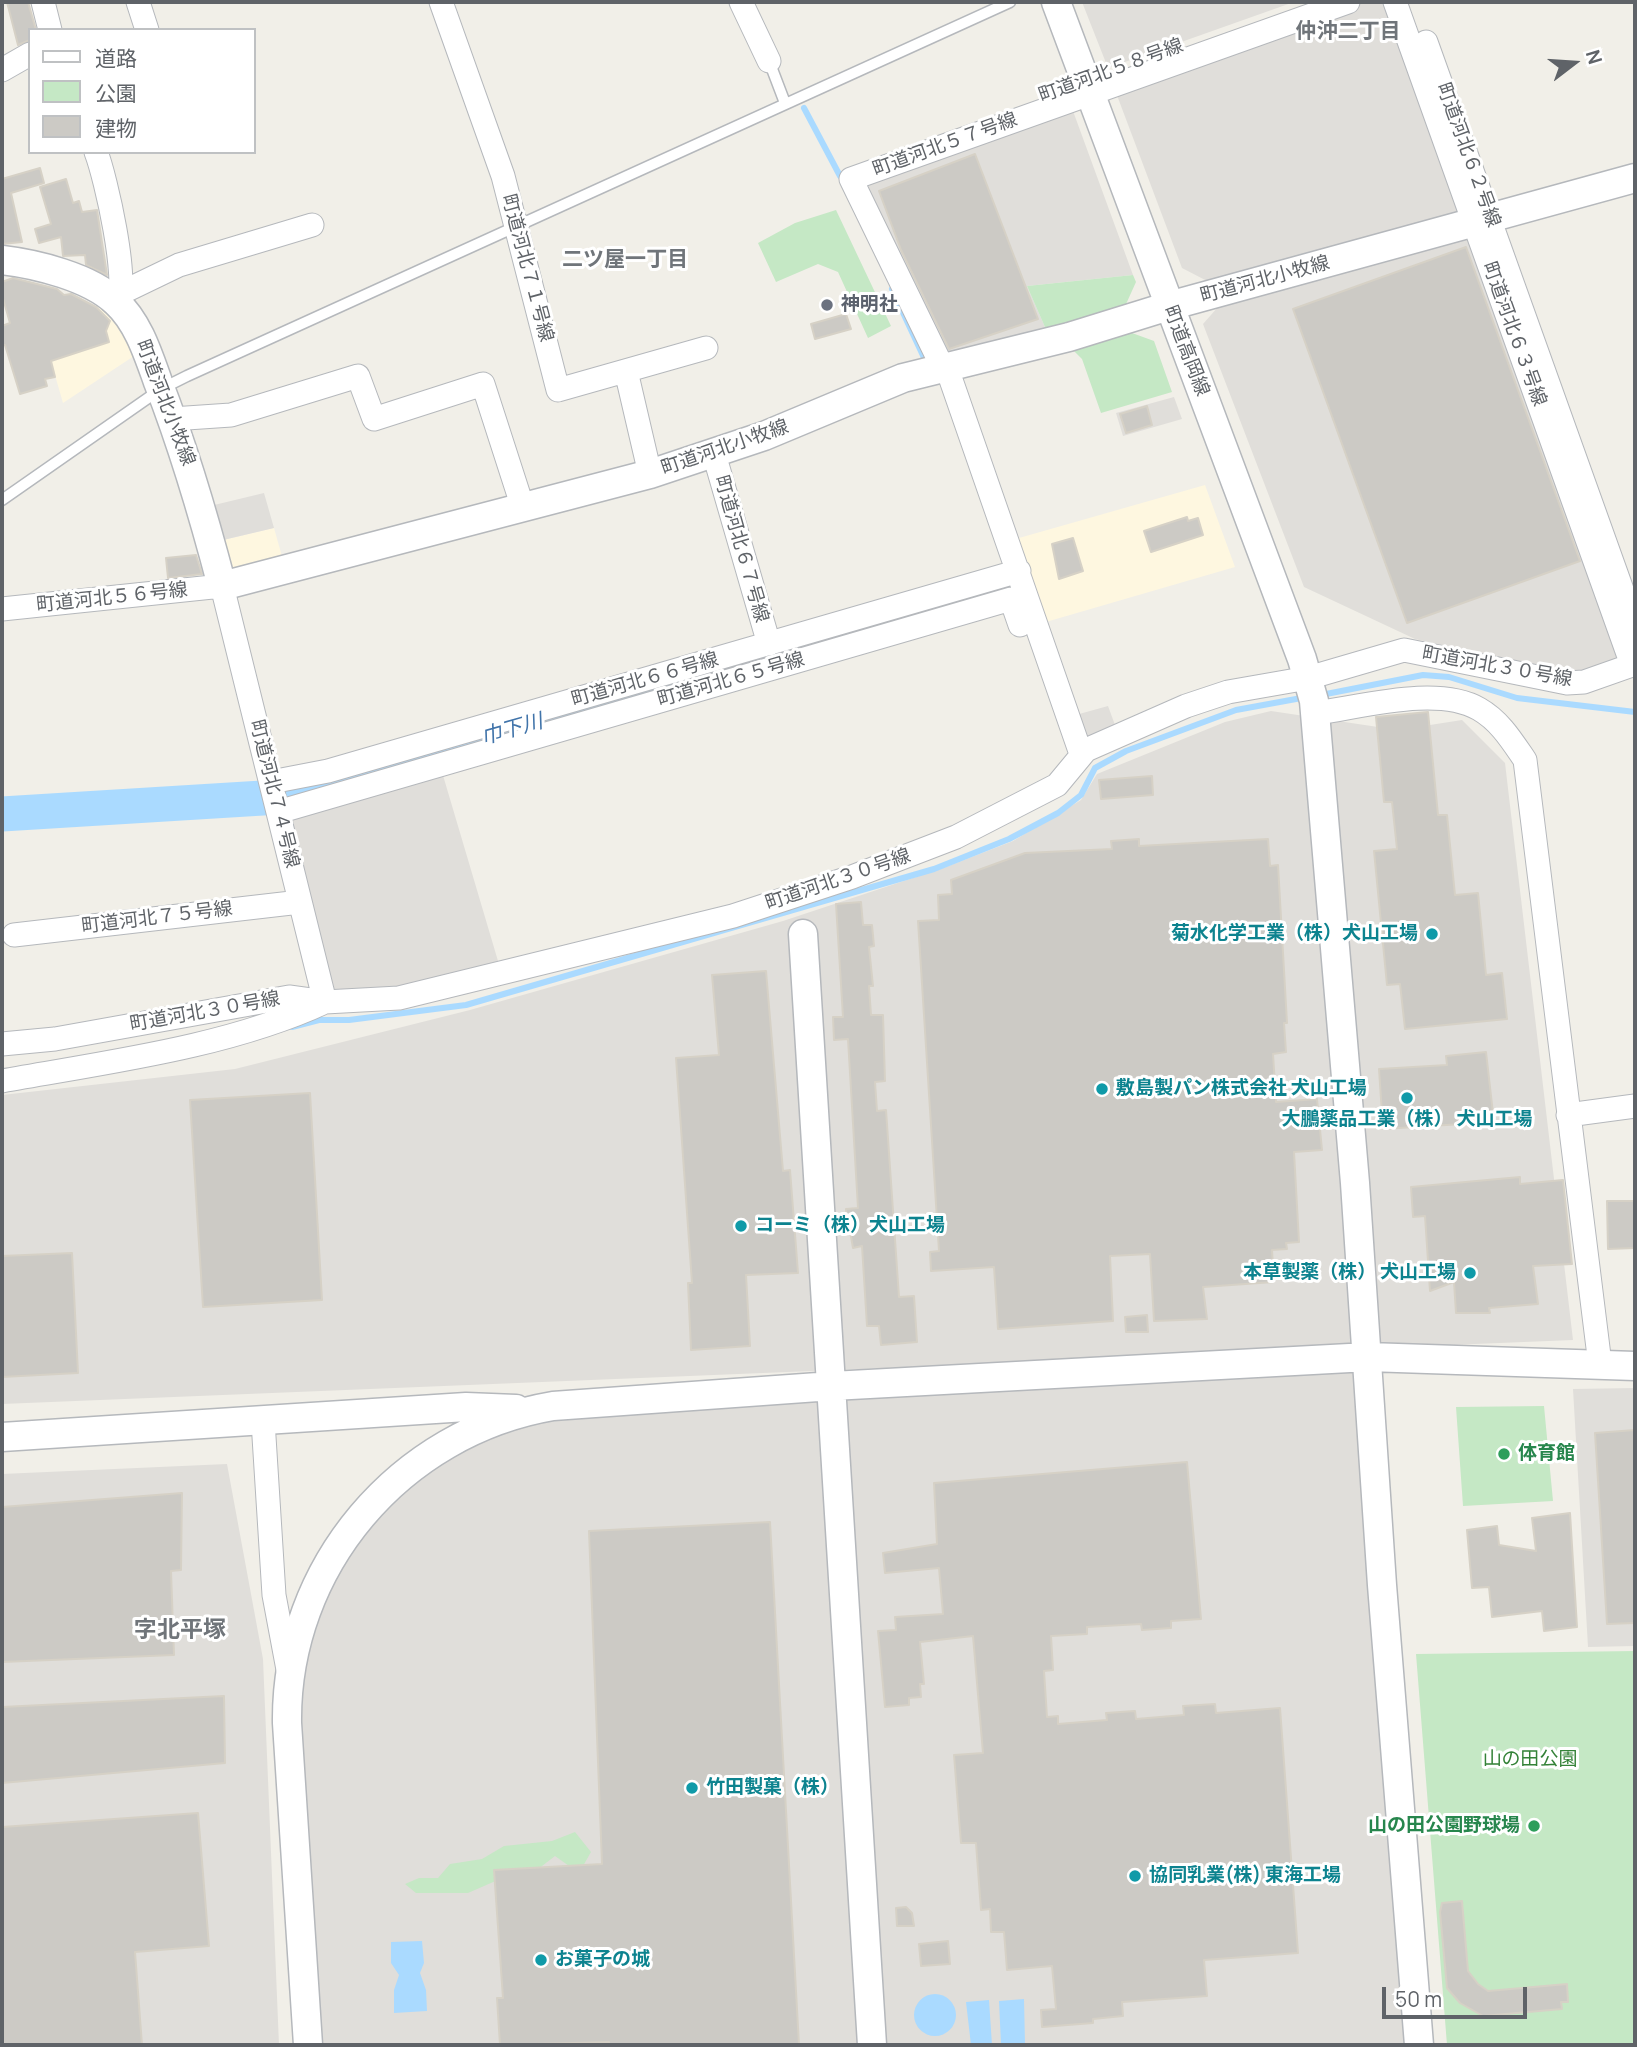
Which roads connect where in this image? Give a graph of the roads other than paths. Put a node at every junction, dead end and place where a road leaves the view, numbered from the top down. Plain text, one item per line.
1 (43, 2) edge
2 (138, 2) edge
3 (441, 2) edge
4 (741, 2) edge
5 (1010, 2) edge
6 (1056, 2) edge
7 (1304, 2) edge
8 (1348, 2) edge
9 (1395, 2) edge
10 (1412, 2) edge
11 (50, 28) edge
12 (146, 28) edge
13 (28, 55) edge
14 (769, 61) joint
15 (2, 70) edge
16 (1088, 87) junction
17 (785, 103) junction
18 (97, 154) edge
19 (838, 168) dead end
20 (1635, 178) edge
21 (1482, 220) junction
22 (312, 225) dead end
23 (517, 225) junction
24 (2, 260) edge
25 (120, 298) junction
26 (1169, 306) junction
27 (706, 348) dead end
28 (944, 367) junction
29 (626, 371) junction
30 (161, 389) junction
31 (172, 419) junction
32 (714, 454) junction
33 (650, 474) junction
34 (2, 500) edge
35 (523, 508) junction
36 (1012, 573) junction
37 (222, 586) junction
38 (2, 609) edge
39 (1635, 626) edge
40 (769, 644) junction
41 (1634, 665) edge
42 (1313, 697) junction
43 (1075, 761) junction
44 (274, 797) junction
45 (300, 902) junction
46 (803, 934) dead end
47 (14, 935) dead end
48 (325, 1002) junction
49 (2, 1044) edge
50 (2, 1081) edge
51 (1635, 1106) edge
52 (1568, 1115) junction
53 (1368, 1357) junction
54 (1600, 1364) junction
55 (1635, 1366) edge
56 (832, 1386) junction
57 (531, 1410) junction
58 (263, 1420) junction
59 (2, 1437) edge
60 (290, 1676) junction
61 (308, 2045) edge
62 (872, 2045) edge
63 (1419, 2045) edge

1 - 11 street
2 - 12 street
3 - 23 street, 町道河北７１号線
4 - 14 street
5 - 17 lane
6 - 16 street, 町道高岡線
7 - 16 street, 町道河北５８号線
8 - 16 street, 町道河北５７号線
9 - 21 street, 町道河北６３号線
10 - 21 street, 町道河北６２号線
13 - 15 street
14 - 17 lane
16 - 19 street, 町道河北５８号線
16 - 26 street, 町道高岡線
16 - 28 street, 町道河北５７号線
17 - 23 lane
18 - 25 street
20 - 21 street, 町道河北小牧線
21 - 26 street, 町道河北小牧線
21 - 39 street, 町道河北６２号線
21 - 41 street, 町道河北６３号線
22 - 25 street
23 - 29 street, 町道河北７１号線
23 - 30 lane
24 - 25 street, 町道河北小牧線
25 - 30 street, 町道河北小牧線
26 - 28 street, 町道河北小牧線
26 - 42 street, 町道高岡線
27 - 29 street, 町道河北７１号線
28 - 32 street, 町道河北小牧線
28 - 36 street, 町道河北５７号線
29 - 33 street
30 - 31 street, 町道河北小牧線
30 - 34 lane
31 - 35 street
31 - 37 street, 町道河北小牧線
32 - 33 street, 町道河北小牧線
32 - 40 street, 町道河北６７号線
33 - 35 street, 町道河北小牧線
35 - 37 street, 町道河北小牧線
36 - 40 street, 町道河北６６号線
36 - 43 street, 町道河北５７号線
37 - 38 street, 町道河北５６号線
37 - 44 street, 町道河北７４号線
40 - 44 street, 町道河北６６号線
41 - 42 street, 町道河北３０号線
42 - 43 street, 町道河北３０号線
42 - 52 street
42 - 53 street, 町道高岡線
43 - 44 street, 町道河北６５号線
43 - 48 street, 町道河北３０号線
44 - 45 street, 町道河北７４号線
45 - 47 street, 町道河北７５号線
45 - 48 street, 町道河北７４号線
46 - 56 street
48 - 49 street, 町道河北３０号線
48 - 50 street
51 - 52 street
52 - 54 street
53 - 54 street
53 - 56 street
53 - 63 street, 町道高岡線
54 - 55 street
56 - 57 street
56 - 62 street
57 - 58 street
57 - 60 street
58 - 59 street
58 - 60 street
60 - 61 street

